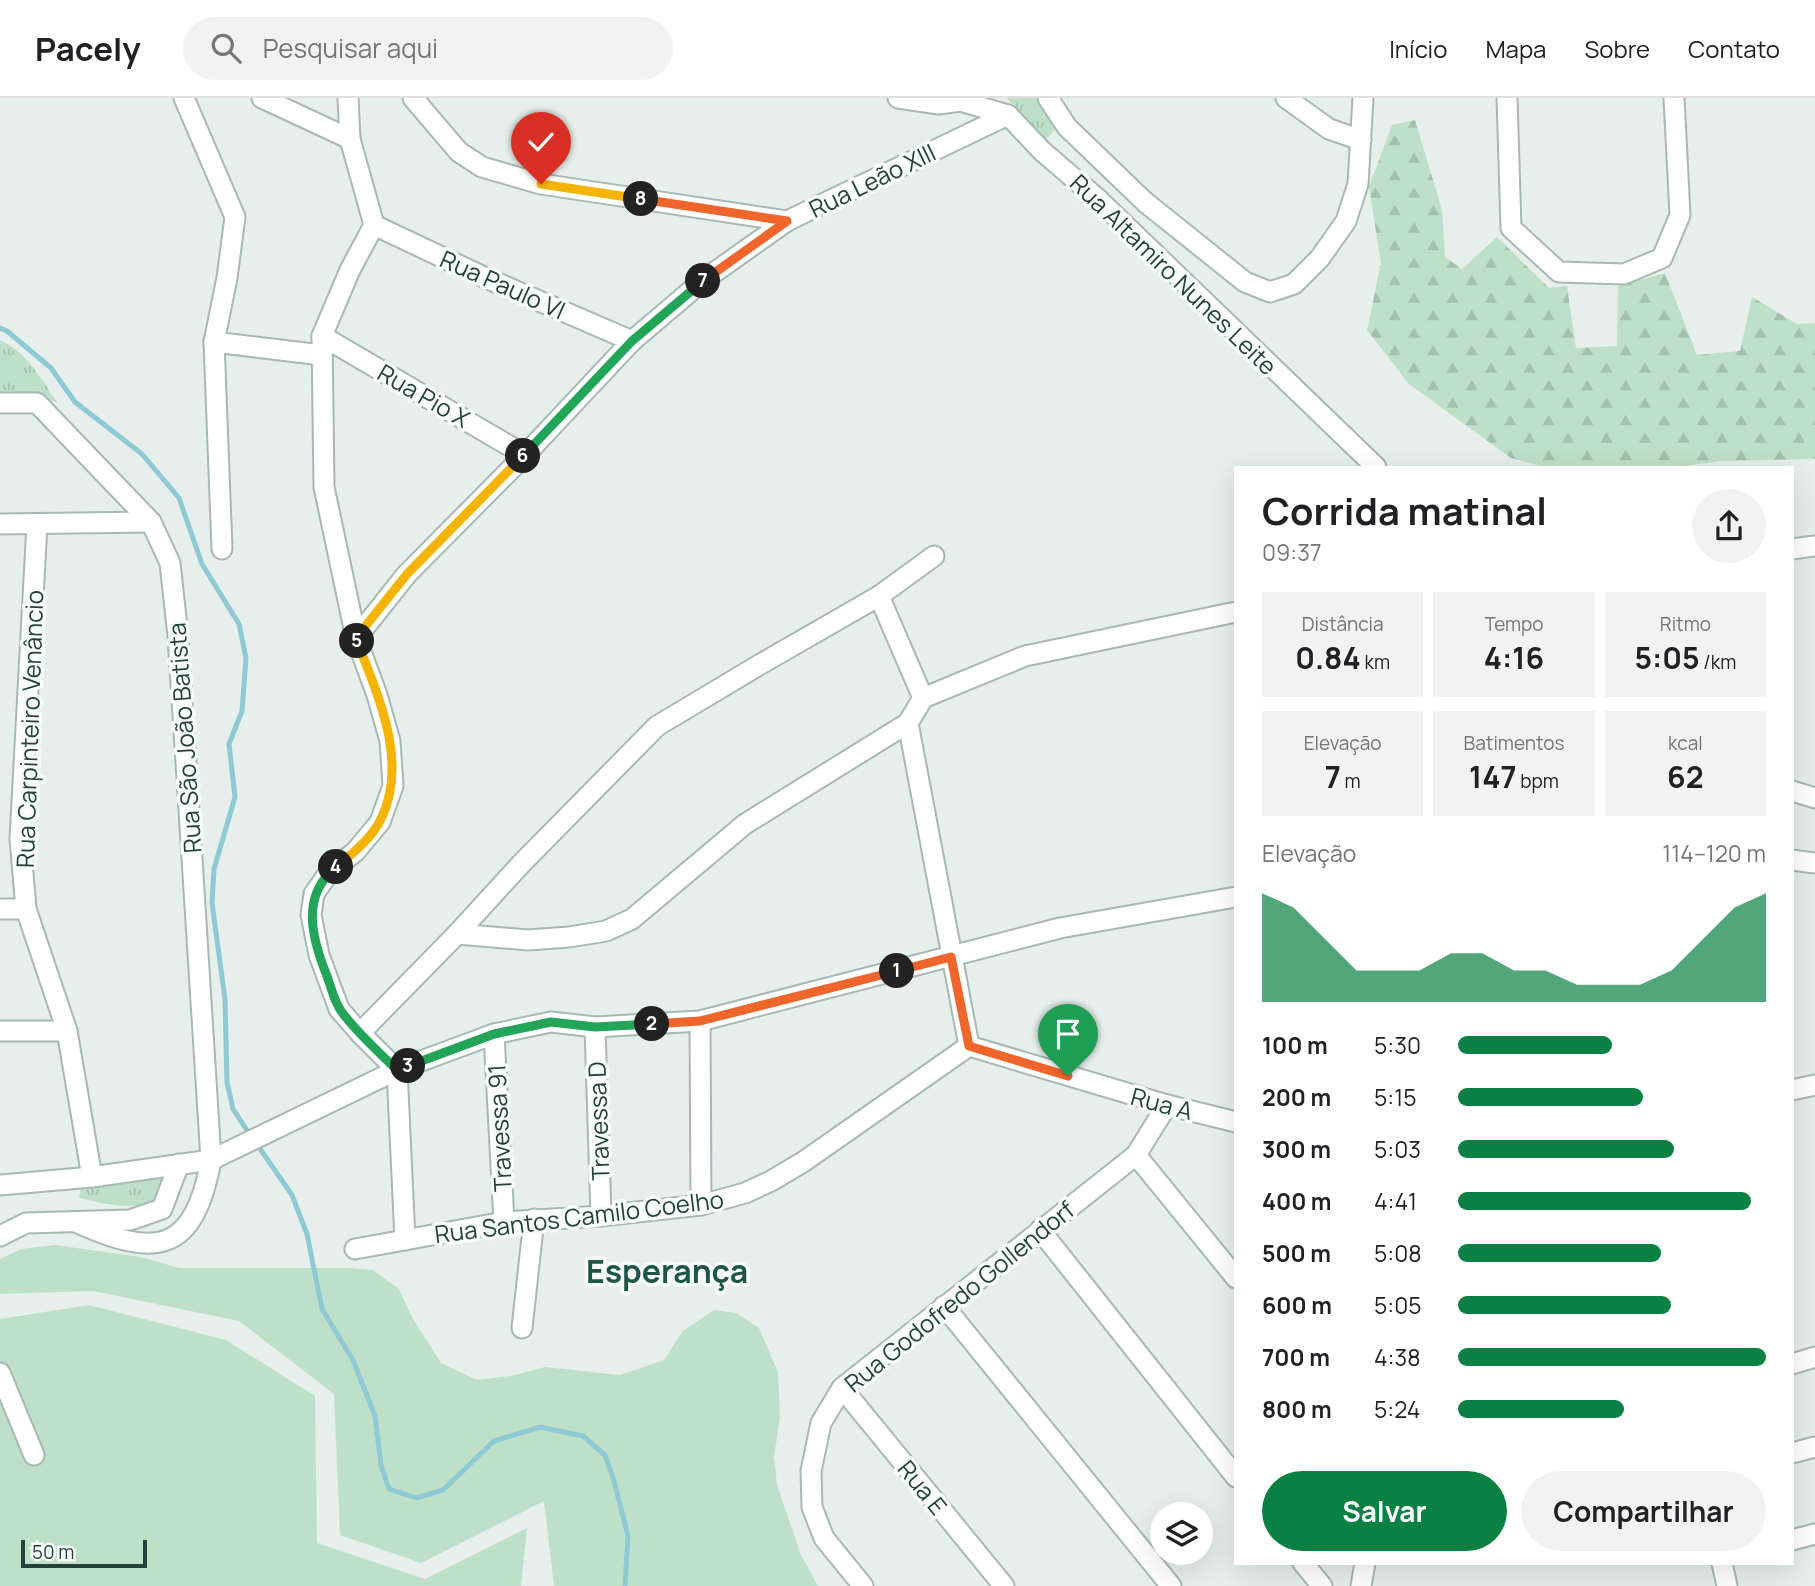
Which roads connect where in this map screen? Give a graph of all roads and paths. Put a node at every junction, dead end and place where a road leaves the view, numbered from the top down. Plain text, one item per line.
1 (184, 98) edge
2 (262, 98) edge
3 (348, 98) edge
4 (413, 98) edge
5 (898, 98) edge
6 (1048, 98) edge
7 (1286, 98) edge
8 (1363, 98) edge
9 (1507, 98) edge
10 (1674, 98) edge
11 (964, 100) edge
12 (1008, 107) edge
13 (1067, 127) junction
14 (350, 139) junction
15 (1361, 140) junction
16 (1042, 151) junction
17 (787, 221) junction
18 (374, 225) junction
19 (632, 341) junction
20 (214, 342) junction
21 (322, 346) junction
22 (0, 402) edge
23 (525, 455) junction
24 (1375, 466) edge
25 (151, 522) junction
26 (0, 524) edge
27 (37, 524) junction
28 (1815, 546) edge
29 (222, 549) dead end
30 (1794, 549) edge
31 (934, 556) dead end
32 (879, 596) junction
33 (1234, 612) edge
34 (356, 638) junction
35 (923, 698) junction
36 (908, 723) junction
37 (1794, 792) edge
38 (1815, 798) edge
39 (1794, 860) edge
40 (1815, 863) edge
41 (1234, 897) edge
42 (0, 909) edge
43 (26, 909) junction
44 (457, 934) junction
45 (951, 957) junction
46 (700, 1021) junction
47 (595, 1027) junction
48 (0, 1031) edge
49 (67, 1031) junction
50 (360, 1033) junction
51 (494, 1034) junction
52 (969, 1046) junction
53 (397, 1070) junction
54 (1815, 1085) edge
55 (1794, 1090) edge
56 (1167, 1105) junction
57 (1234, 1122) edge
58 (1136, 1156) junction
59 (211, 1160) junction
60 (179, 1164) junction
61 (92, 1177) junction
62 (0, 1185) edge
63 (701, 1205) junction
64 (601, 1216) junction
65 (534, 1219) junction
66 (76, 1222) junction
67 (504, 1222) junction
68 (1040, 1230) junction
69 (0, 1236) edge
70 (405, 1240) junction
71 (355, 1249) dead end
72 (1234, 1276) edge
73 (944, 1306) junction
74 (522, 1328) dead end
75 (1815, 1357) edge
76 (1794, 1363) edge
77 (0, 1373) edge
78 (842, 1388) junction
79 (1815, 1447) edge
80 (1794, 1453) edge
81 (34, 1455) dead end
82 (1234, 1474) edge
83 (1815, 1534) edge
84 (1794, 1539) edge
85 (1305, 1565) edge
86 (1365, 1565) edge
87 (1722, 1565) edge
88 (863, 1586) edge
89 (1004, 1586) edge
90 (1171, 1586) edge
91 (1322, 1586) edge
92 (1361, 1586) edge
93 (1727, 1586) edge

1 - 20 street
2 - 14 street
3 - 14 street
4 - 17 street
5 - 11 street, Rua Altamiro Nunes Leite
6 - 13 street, Rua Altamiro Nunes Leite
7 - 15 street
8 - 15 street
9 - 10 street
11 - 12 street, Rua Altamiro Nunes Leite
12 - 16 street, Rua Altamiro Nunes Leite
12 - 17 street, Rua Leão XIII
13 - 15 street, Rua Altamiro Nunes Leite
13 - 16 street
14 - 18 street
16 - 24 street, Rua Altamiro Nunes Leite
17 - 19 street, Rua Leão XIII
18 - 19 street, Rua Paulo VI
18 - 21 street
19 - 23 street, Rua Leão XIII
20 - 21 street
20 - 29 street
21 - 23 street, Rua Pio X
21 - 34 street
22 - 25 street, Rua São João Batista
23 - 34 street, Rua Leão XIII
25 - 27 street
25 - 59 street, Rua São João Batista
26 - 27 street
27 - 43 street, Rua Carpinteiro Venâncio
28 - 30 street
31 - 32 street
32 - 35 street
32 - 44 street
33 - 35 street
34 - 50 street
35 - 36 street
36 - 44 street
36 - 45 street
37 - 38 street
39 - 40 street
41 - 45 street
42 - 43 street
43 - 49 street, Rua Carpinteiro Venâncio
44 - 50 street
45 - 46 street
45 - 52 street
46 - 47 street
46 - 63 street
47 - 51 street
47 - 64 street, Travessa D
48 - 49 street
49 - 61 street, Rua Carpinteiro Venâncio
50 - 53 street
51 - 53 street
51 - 67 street, Travessa 91
52 - 56 street, Rua A
52 - 63 street, Rua Santos Camilo Coelho
53 - 59 street
53 - 70 street
54 - 55 street
56 - 57 street, Rua A
56 - 58 street, Rua Godofredo Gollendorf
58 - 68 street, Rua Godofredo Gollendorf
58 - 72 street
59 - 60 street
59 - 66 street, Rua São João Batista
60 - 61 street
60 - 66 street
61 - 62 street
63 - 64 street, Rua Santos Camilo Coelho
64 - 65 street, Rua Santos Camilo Coelho
65 - 67 street, Rua Santos Camilo Coelho
65 - 74 street
66 - 69 street
67 - 70 street, Rua Santos Camilo Coelho
68 - 73 street, Rua Godofredo Gollendorf
68 - 82 street
70 - 71 street, Rua Santos Camilo Coelho
73 - 78 street, Rua Godofredo Gollendorf
73 - 90 street
75 - 76 street
77 - 81 street
78 - 88 street, Rua Godofredo Gollendorf
78 - 89 street, Rua E
79 - 80 street
83 - 84 street
85 - 91 street
86 - 92 street
87 - 93 street

